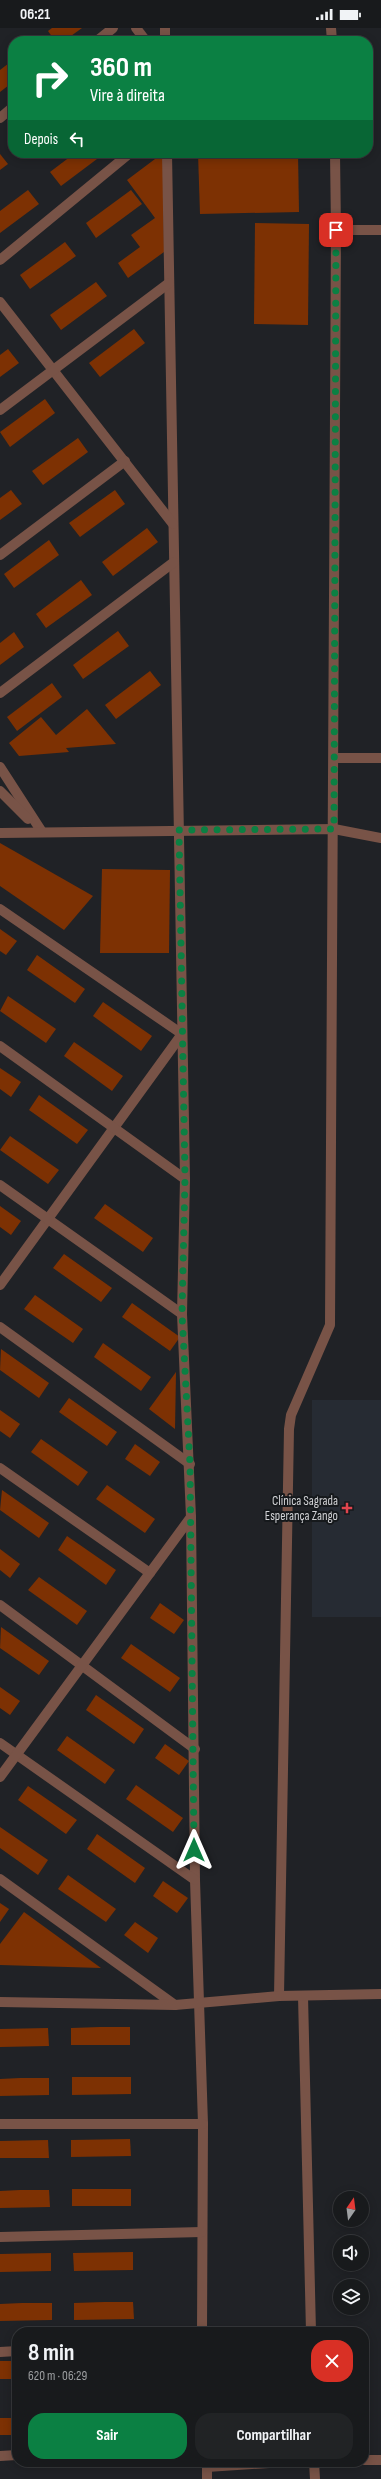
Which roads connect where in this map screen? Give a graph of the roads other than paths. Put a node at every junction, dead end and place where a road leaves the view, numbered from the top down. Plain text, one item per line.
1 (113, 28) edge
2 (136, 28) edge
3 (103, 36) edge
4 (142, 36) edge
5 (8, 111) edge
6 (0, 118) edge
7 (124, 158) edge
8 (167, 158) edge
9 (334, 158) edge
10 (336, 230) junction
11 (381, 230) edge
12 (0, 260) edge
13 (170, 283) junction
14 (0, 302) edge
15 (54, 370) junction
16 (0, 410) edge
17 (124, 461) junction
18 (174, 524) junction
19 (0, 555) edge
20 (174, 562) junction
21 (0, 693) edge
22 (334, 758) junction
23 (381, 758) edge
24 (0, 766) edge
25 (0, 791) edge
26 (334, 829) junction
27 (179, 830) junction
28 (42, 832) junction
29 (0, 833) edge
30 (381, 838) edge
31 (0, 909) edge
32 (182, 1034) junction
33 (0, 1046) edge
34 (115, 1128) junction
35 (185, 1178) junction
36 (0, 1185) edge
37 (49, 1220) junction
38 (0, 1285) edge
39 (182, 1314) junction
40 (0, 1326) edge
41 (190, 1464) junction
42 (0, 1468) edge
43 (191, 1517) junction
44 (150, 1573) junction
45 (0, 1605) edge
46 (82, 1666) junction
47 (0, 1743) edge
48 (195, 1749) junction
49 (16, 1755) junction
50 (0, 1777) edge
51 (0, 1879) edge
52 (194, 1880) junction
53 (381, 1994) edge
54 (279, 1996) junction
55 (303, 1996) junction
56 (0, 2002) edge
57 (198, 2002) junction
58 (175, 2005) junction
59 (0, 2124) edge
60 (203, 2124) junction
61 (202, 2232) junction
62 (0, 2237) edge
63 (202, 2327) edge
64 (311, 2327) edge
65 (12, 2351) edge
66 (0, 2352) edge
67 (12, 2455) edge
68 (0, 2456) edge
69 (369, 2460) edge
70 (381, 2460) edge
71 (207, 2467) edge
72 (314, 2467) edge
73 (207, 2479) edge
74 (315, 2479) edge

1 - 3 street
2 - 4 street
5 - 6 street
7 - 12 street
8 - 13 street
9 - 10 street
10 - 11 street
10 - 22 street
13 - 15 street
13 - 18 street
14 - 15 street
15 - 16 street
15 - 17 street
17 - 18 street
17 - 19 street
18 - 20 street
20 - 21 street
20 - 27 street
22 - 23 street
22 - 26 street
24 - 28 street
25 - 28 street
26 - 27 street
26 - 30 street
26 - 54 street
27 - 28 street
27 - 32 street
28 - 29 street
31 - 32 street
32 - 34 street
32 - 35 street
33 - 34 street
34 - 35 street
34 - 37 street
35 - 39 street
36 - 37 street
37 - 38 street
37 - 39 street
39 - 41 street
40 - 41 street
41 - 43 street
42 - 44 street
43 - 44 street
43 - 48 street
44 - 46 street
45 - 46 street
46 - 48 street
46 - 49 street
47 - 49 street
48 - 52 street
49 - 50 street
49 - 52 street
51 - 58 street
52 - 57 street
53 - 55 street
54 - 55 street
54 - 57 street
55 - 64 street
56 - 58 street
57 - 58 street
57 - 60 street
59 - 60 street
60 - 61 street
61 - 62 street
61 - 63 street
65 - 66 street
67 - 68 street
69 - 70 street
71 - 73 street
72 - 74 street

